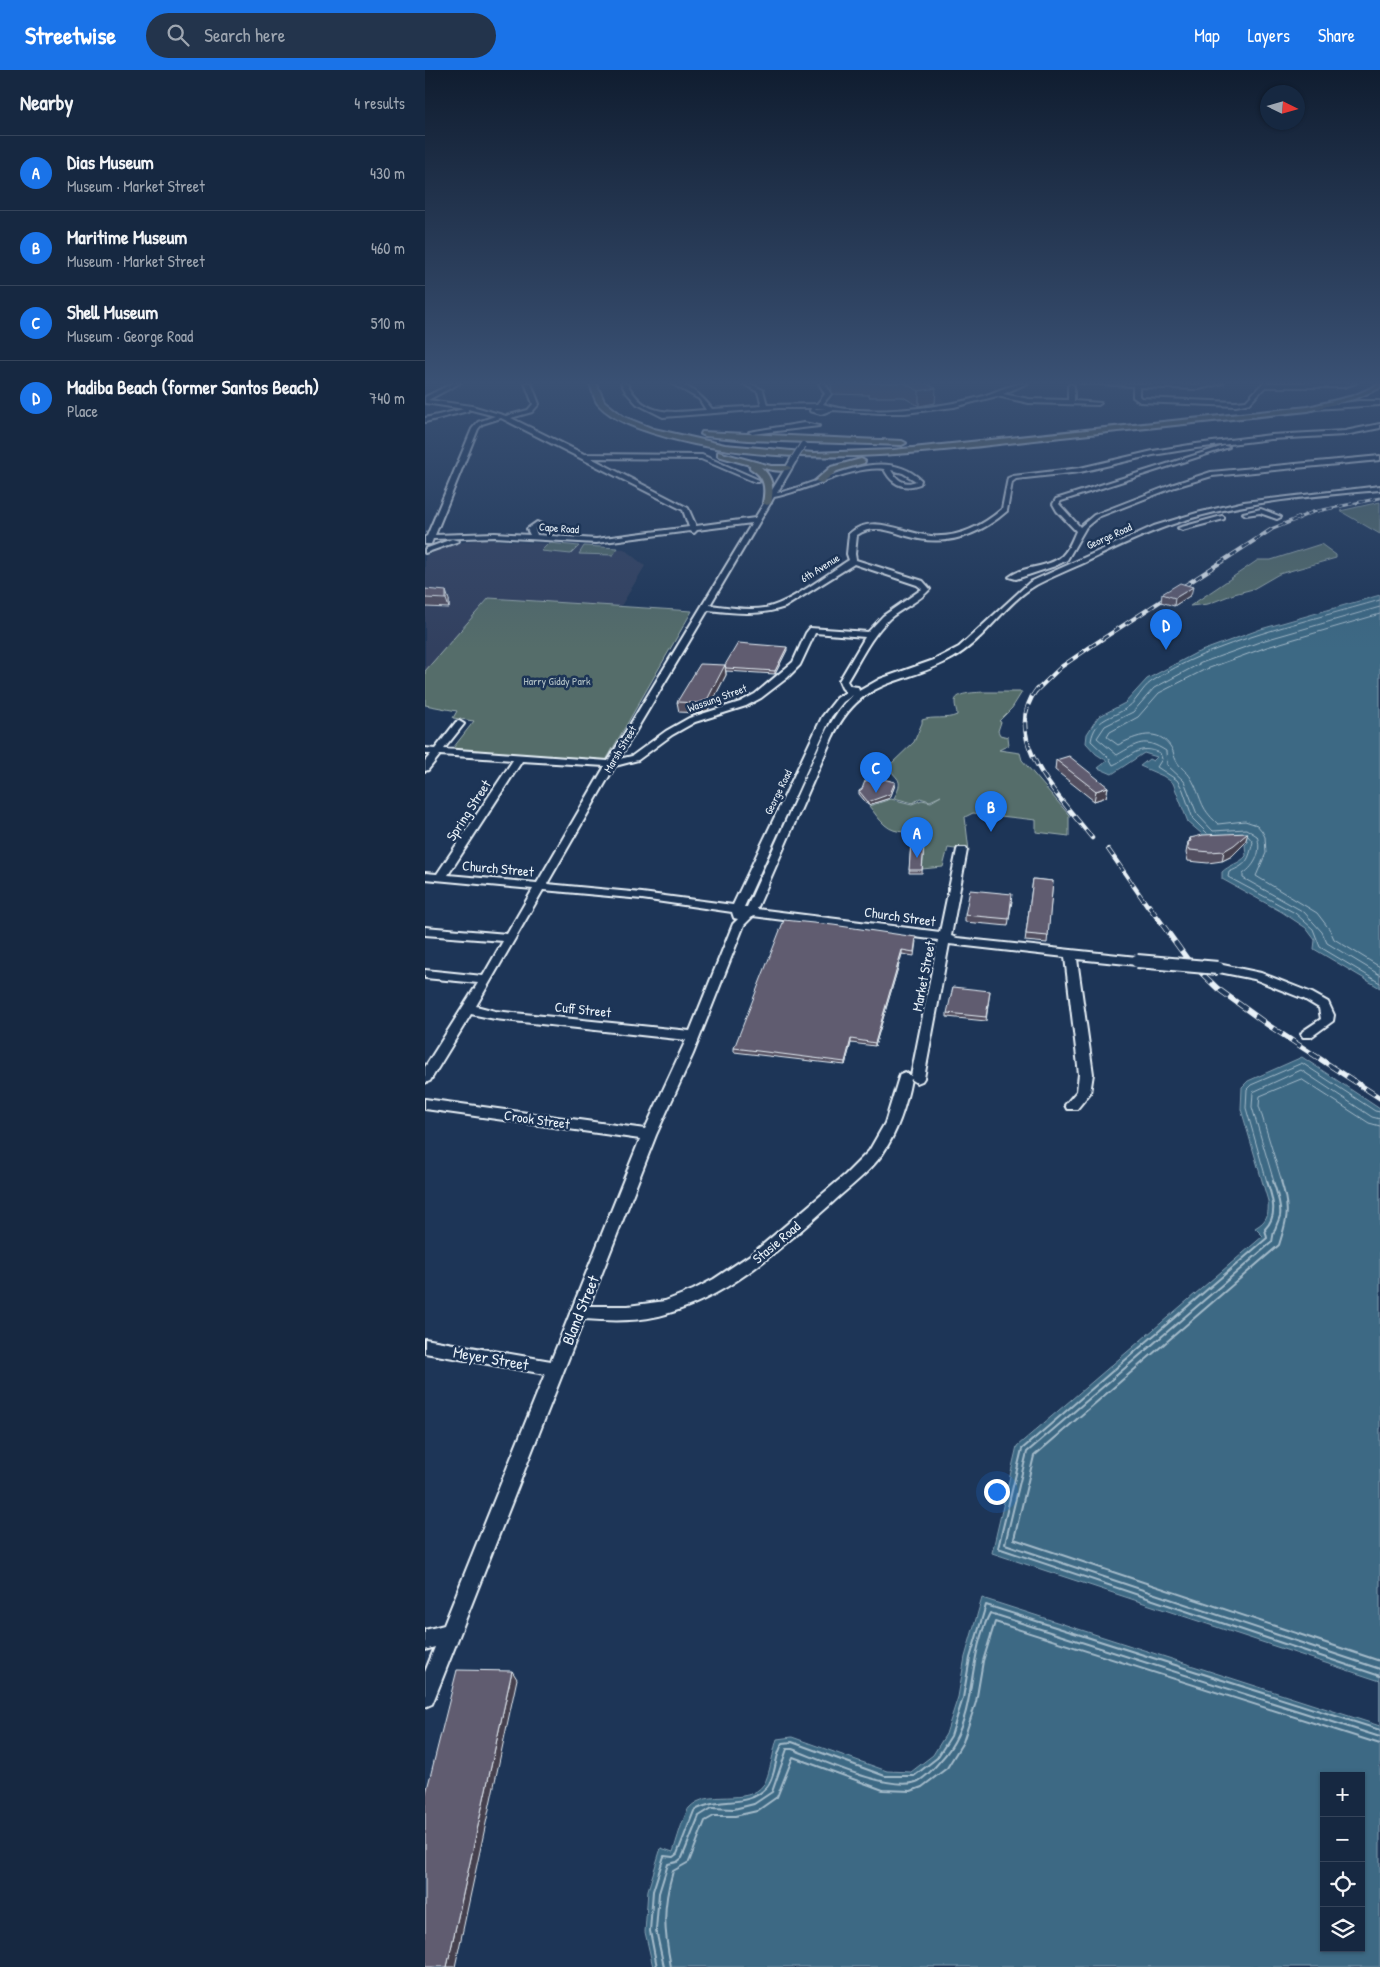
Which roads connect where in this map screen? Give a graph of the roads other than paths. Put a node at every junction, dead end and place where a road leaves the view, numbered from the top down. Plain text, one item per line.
1 (457, 472) edge
2 (612, 472) edge
3 (737, 472) edge
4 (761, 472) edge
5 (785, 472) edge
6 (831, 472) edge
7 (854, 472) edge
8 (1066, 472) edge
9 (1153, 472) edge
10 (1248, 472) edge
11 (757, 480) dead end
12 (819, 481) junction
13 (1380, 488) edge
14 (787, 494) junction
15 (769, 499) junction
16 (1240, 514) dead end
17 (1231, 516) dead end
18 (759, 517) junction
19 (1277, 517) dead end
20 (537, 524) dead end
21 (704, 528) junction
22 (1182, 528) dead end
23 (691, 530) junction
24 (1079, 530) junction
25 (751, 531) junction
26 (474, 535) junction
27 (428, 538) edge
28 (532, 538) junction
29 (425, 546) edge
30 (425, 551) edge
31 (853, 561) junction
32 (1013, 577) junction
33 (1033, 584) junction
34 (1019, 593) junction
35 (705, 607) junction
36 (870, 635) junction
37 (845, 677) junction
38 (860, 690) junction
39 (839, 700) junction
40 (459, 724) dead end
41 (425, 751) edge
42 (437, 752) junction
43 (519, 758) junction
44 (611, 764) junction
45 (425, 768) edge
46 (962, 850) dead end
47 (425, 876) edge
48 (440, 878) junction
49 (539, 887) junction
50 (737, 908) junction
51 (751, 911) junction
52 (739, 924) junction
53 (425, 931) edge
54 (511, 938) junction
55 (946, 938) junction
56 (1070, 954) junction
57 (425, 974) edge
58 (486, 980) junction
59 (469, 1009) junction
60 (1307, 1034) dead end
61 (694, 1036) junction
62 (911, 1077) joint
63 (425, 1078) edge
64 (425, 1104) edge
65 (1072, 1105) dead end
66 (649, 1134) junction
67 (579, 1312) junction
68 (425, 1346) edge
69 (557, 1369) junction
70 (450, 1633) junction
71 (425, 1640) edge
72 (425, 1697) edge

1 - 27 street
2 - 23 street
3 - 11 street
4 - 15 main road
5 - 15 street, Marsh Street
6 - 12 main road
7 - 12 street
8 - 31 street, 6th Avenue
9 - 24 street
10 - 24 street
12 - 14 street
13 - 33 street, George Road
14 - 15 street
14 - 18 street
15 - 18 street, Marsh Street
16 - 19 street
17 - 22 street
18 - 21 street, Cape Road
18 - 25 street, Marsh Street
20 - 28 street
21 - 23 street, Cape Road
21 - 25 street, Cape Road
23 - 25 street, Cape Road
23 - 28 street, Cape Road
24 - 32 street
25 - 35 street, Marsh Street
26 - 27 street, Cape Road
26 - 28 street, Cape Road
26 - 30 street
27 - 29 street
31 - 35 street, 6th Avenue
31 - 36 street
32 - 33 street
32 - 34 street
33 - 34 street, George Road
34 - 38 street, George Road
35 - 44 street, Marsh Street
36 - 37 street
36 - 44 street, Wassung Street
37 - 38 street
37 - 39 street
38 - 39 street, George Road
38 - 51 street, George Road
39 - 50 street, George Road
40 - 42 street
41 - 42 street, Wassung Street
42 - 43 street, Wassung Street
42 - 45 street
43 - 44 street, Wassung Street
43 - 48 street, Spring Street
44 - 49 street, Marsh Street
46 - 55 street, Market Street
47 - 48 street, Church Street
48 - 49 street, Church Street
49 - 50 street, Church Street
49 - 54 street, Marsh Street
50 - 51 street, Church Street
50 - 52 street, Bland Street
51 - 52 street, Bland Street
51 - 55 street, Church Street
52 - 61 street, Bland Street
53 - 54 street
54 - 58 street, Marsh Street
55 - 56 street, Church Street
55 - 62 street, Market Street
56 - 60 street, Church Street, bridge
56 - 65 street
57 - 58 street
58 - 59 street, Marsh Street
59 - 61 street, Cuff Street
59 - 63 street, Marsh Street
61 - 66 street, Bland Street
62 - 67 street, Stasie Road
64 - 66 street, Crook Street
66 - 67 street, Bland Street
67 - 69 street, Bland Street
68 - 69 street, Meyer Street
69 - 70 street, Bland Street
70 - 71 street
70 - 72 street, Bland Street

